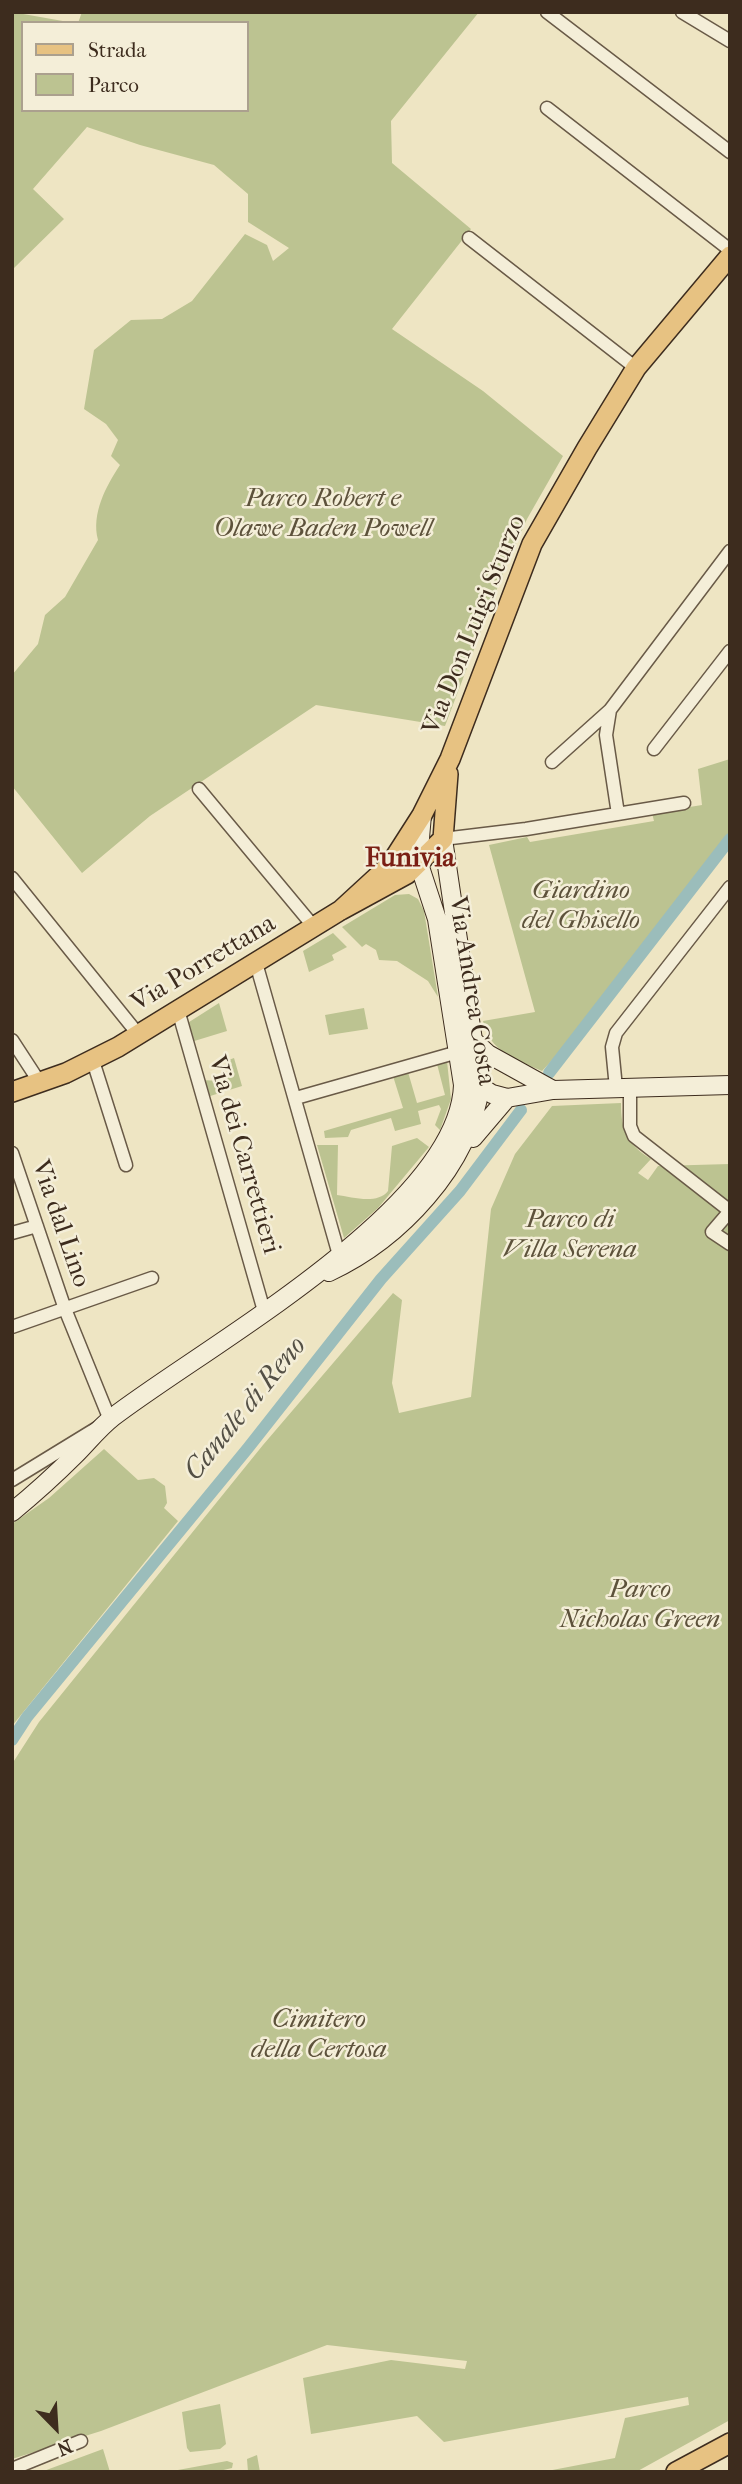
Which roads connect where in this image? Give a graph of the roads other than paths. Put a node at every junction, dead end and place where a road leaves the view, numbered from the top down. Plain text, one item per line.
1 (547, 12) edge
2 (682, 12) edge
3 (730, 41) edge
4 (547, 108) dead end
5 (730, 152) edge
6 (469, 237) dead end
7 (730, 250) edge
8 (726, 268) edge
9 (636, 368) junction
10 (730, 551) edge
11 (730, 651) edge
12 (610, 710) junction
13 (653, 749) dead end
14 (450, 759) junction
15 (552, 762) dead end
16 (198, 789) dead end
17 (684, 803) dead end
18 (618, 814) junction
19 (422, 815) junction
20 (443, 839) junction
21 (419, 865) junction
22 (12, 878) edge
23 (730, 887) edge
24 (341, 910) junction
25 (314, 928) junction
26 (256, 964) junction
27 (178, 1010) junction
28 (138, 1034) junction
29 (12, 1040) edge
30 (474, 1041) junction
31 (93, 1061) junction
32 (459, 1061) junction
33 (532, 1080) junction
34 (40, 1083) junction
35 (730, 1085) edge
36 (480, 1087) junction
37 (623, 1088) junction
38 (553, 1090) junction
39 (12, 1092) edge
40 (296, 1098) junction
41 (507, 1098) junction
42 (461, 1102) junction
43 (461, 1151) junction
44 (12, 1153) edge
45 (126, 1165) dead end
46 (728, 1217) edge
47 (37, 1226) junction
48 (12, 1233) edge
49 (730, 1244) edge
50 (339, 1255) junction
51 (152, 1278) dead end
52 (306, 1283) junction
53 (65, 1309) junction
54 (264, 1311) junction
55 (12, 1327) edge
56 (110, 1420) junction
57 (12, 1480) edge
58 (12, 1512) edge
59 (82, 2441) dead end
60 (725, 2444) edge
61 (12, 2469) edge
62 (676, 2472) edge

1 - 5 street
2 - 3 street
4 - 7 street
6 - 9 street
8 - 9 main road, Via Don Luigi Sturzo
9 - 14 main road, Via Don Luigi Sturzo
10 - 12 street
11 - 13 street
12 - 15 street
12 - 18 street
14 - 19 main road, Via Don Luigi Sturzo
14 - 20 main road, Via Don Luigi Sturzo
16 - 25 street
17 - 18 street
18 - 20 street
19 - 21 main road, Via Andrea Costa
19 - 24 main road, Via Porrettana
20 - 21 main road, Via Porrettana
20 - 30 main road, Via Andrea Costa
21 - 24 main road, Via Porrettana
21 - 32 main road, Via Andrea Costa
22 - 28 street
23 - 37 street
24 - 25 main road, Via Porrettana
25 - 26 main road, Via Porrettana
26 - 27 main road, Via Porrettana
26 - 40 street
27 - 28 main road, Via Porrettana
27 - 54 street, Via dei Carrettieri
28 - 31 main road, Via Porrettana
29 - 34 street
30 - 33 main road
30 - 36 main road, Via Andrea Costa
31 - 34 main road, Via Porrettana
31 - 45 street
32 - 36 main road
32 - 40 street
32 - 42 main road, Via Andrea Costa
33 - 36 main road
33 - 38 main road
34 - 39 main road, Via Porrettana
35 - 37 main road
36 - 41 main road
36 - 42 main road
36 - 43 main road, Via Andrea Costa
37 - 38 main road
37 - 46 street
38 - 41 main road
40 - 50 street
41 - 43 main road
42 - 50 main road, Via Andrea Costa
43 - 52 main road, Via Andrea Costa
44 - 47 street, Via dal Lino
46 - 49 street
47 - 48 street
47 - 53 street, Via dal Lino
50 - 52 main road, Via Andrea Costa
51 - 53 street, Via dal Lino
52 - 54 main road, Via Andrea Costa
53 - 55 street, Via dal Lino
53 - 56 street, Via dal Lino
54 - 56 main road, Via Andrea Costa
56 - 57 street, Via Andrea Costa
56 - 58 main road, Via Andrea Costa
59 - 61 street
60 - 62 main road

